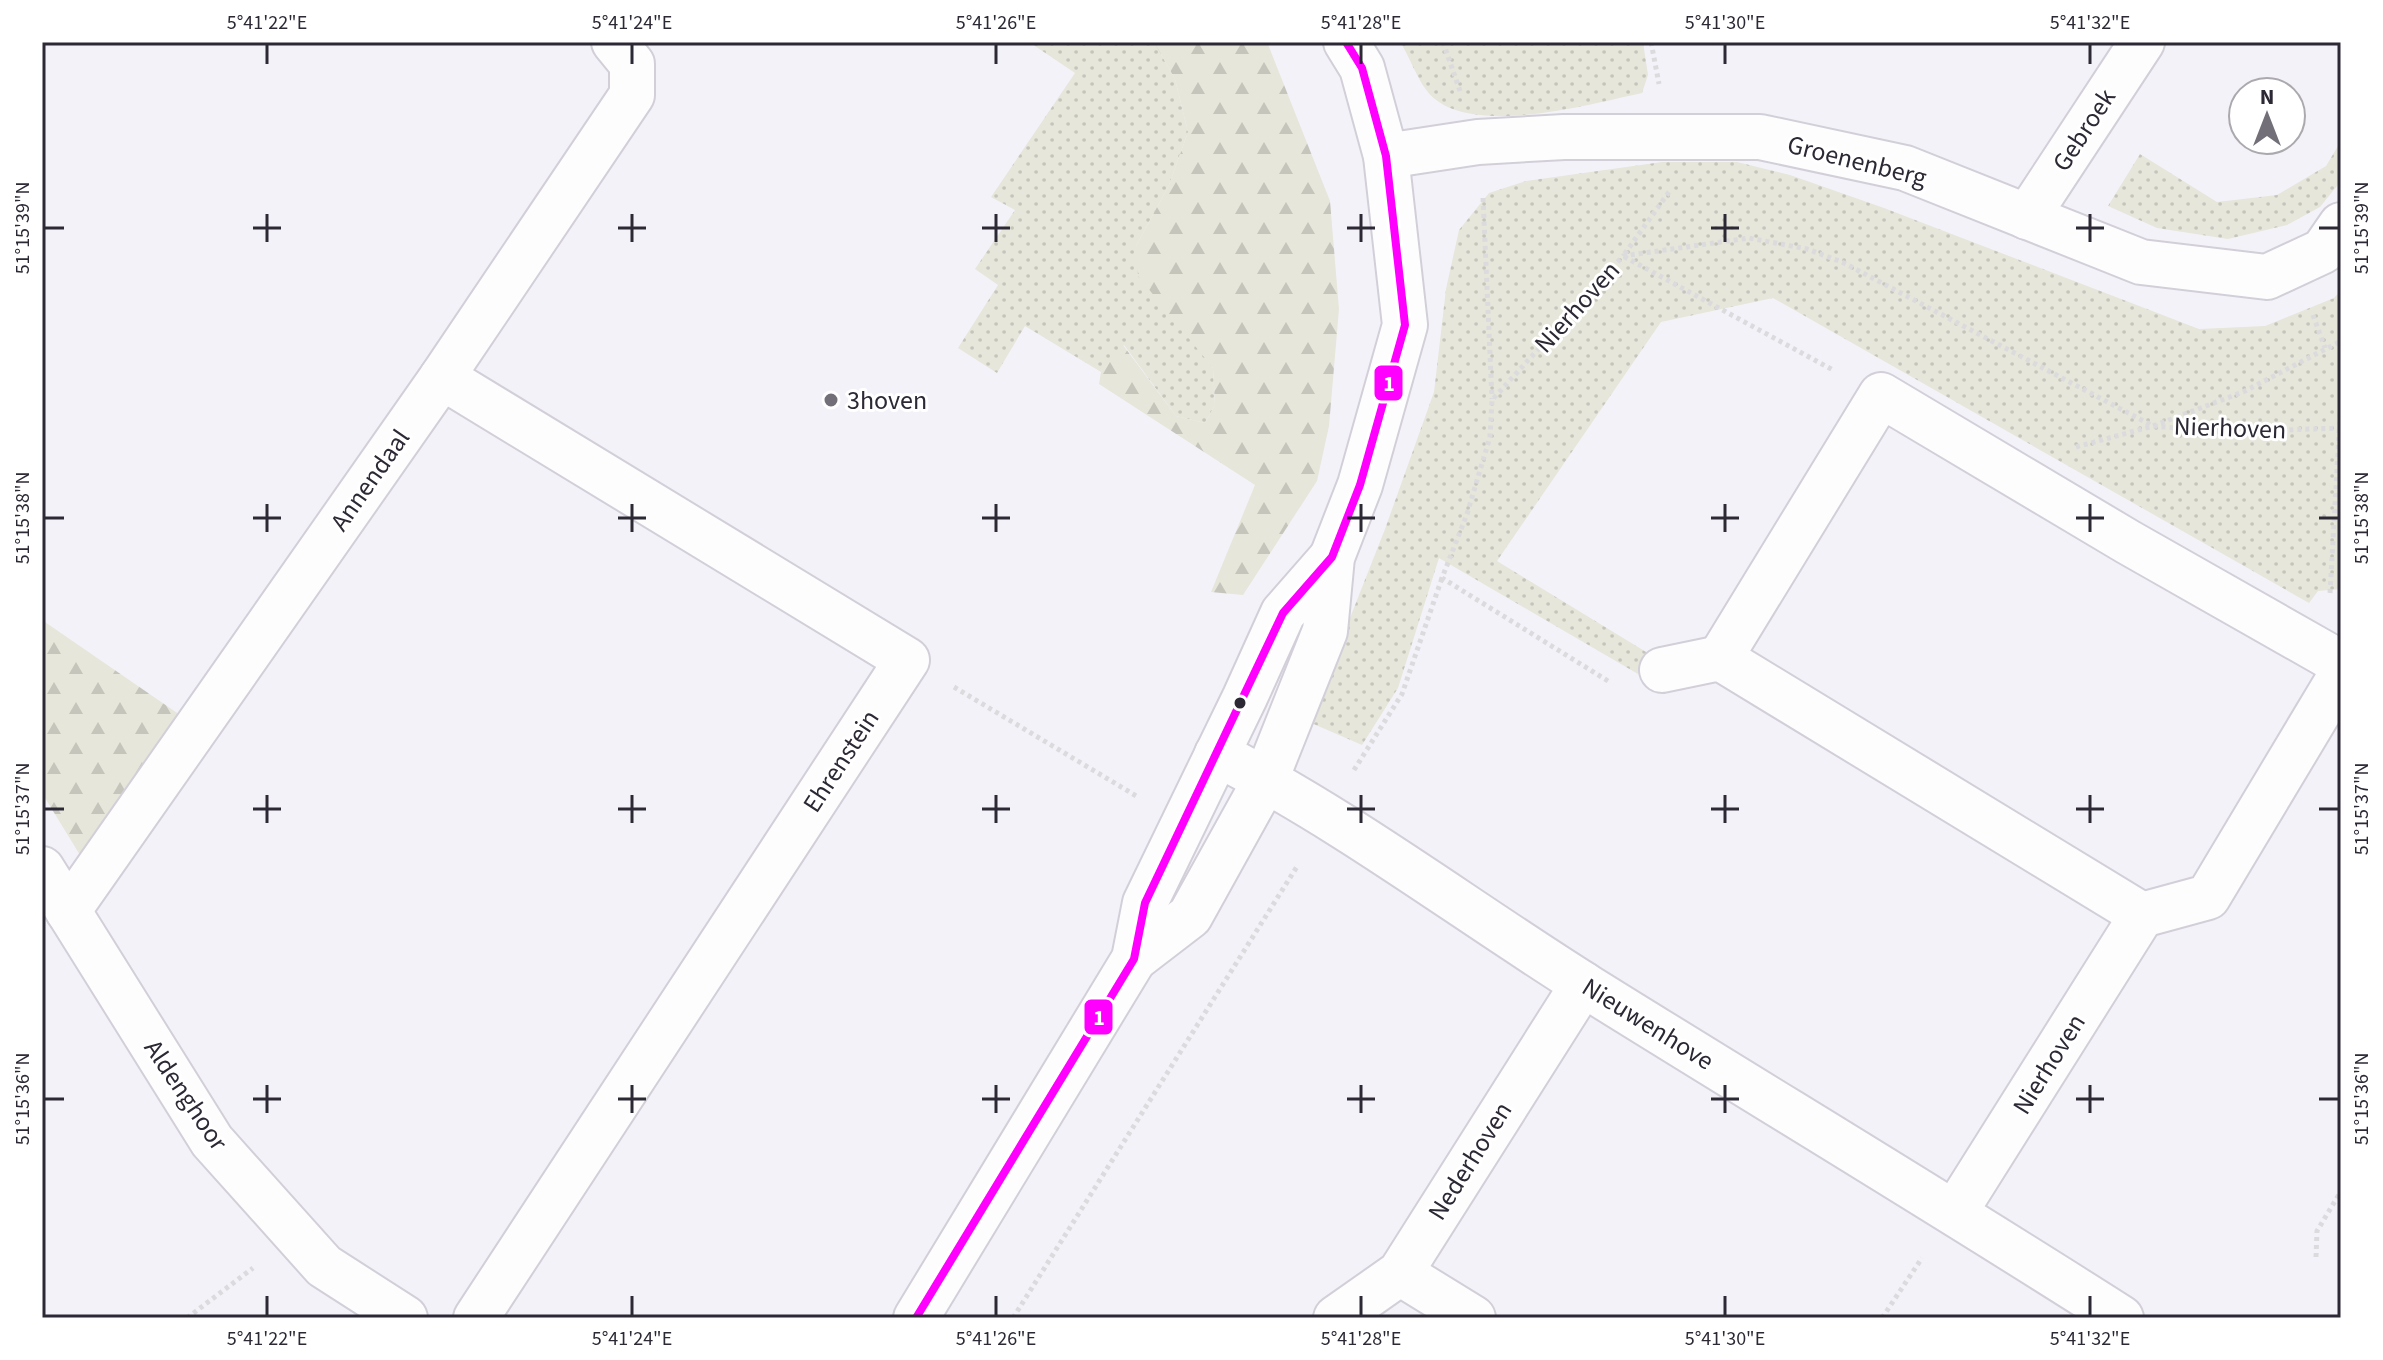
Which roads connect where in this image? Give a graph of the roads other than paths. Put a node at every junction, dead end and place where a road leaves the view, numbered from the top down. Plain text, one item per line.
1 (614, 42) edge
2 (1346, 42) edge
3 (2142, 42) edge
4 (1386, 156) junction
5 (2027, 217) junction
6 (2341, 225) edge
7 (442, 377) junction
8 (1332, 557) junction
9 (1720, 658) junction
10 (2341, 663) edge
11 (1662, 670) road end
12 (2341, 675) edge
13 (1217, 754) junction
14 (1266, 779) junction
15 (42, 869) edge
16 (68, 911) junction
17 (2142, 915) junction
18 (1134, 959) junction
19 (1583, 984) junction
20 (1955, 1212) junction
21 (1400, 1273) junction
22 (405, 1318) edge
23 (476, 1318) edge
24 (916, 1318) edge
25 (1336, 1318) edge
26 (1473, 1318) edge
27 (2121, 1318) edge

1 - 7 street, Annendaal
2 - 4 street
3 - 5 street, Gebroek
4 - 5 street, Groenenberg
4 - 8 street
5 - 6 street, Groenenberg
7 - 16 street, Annendaal
7 - 23 street, Ehrenstein
8 - 13 street
8 - 14 street
9 - 10 street
9 - 11 street
9 - 17 street
12 - 17 street
13 - 14 street, Nieuwenhove
13 - 18 street
14 - 18 street
14 - 19 street, Nieuwenhove
15 - 16 street, Aldenghoor
16 - 22 street, Aldenghoor
17 - 20 street, Nierhoven
18 - 24 street
19 - 20 street, Nieuwenhove
19 - 21 street, Nederhoven
20 - 27 street, Nieuwenhove
21 - 25 street, Nederhoven
21 - 26 street

